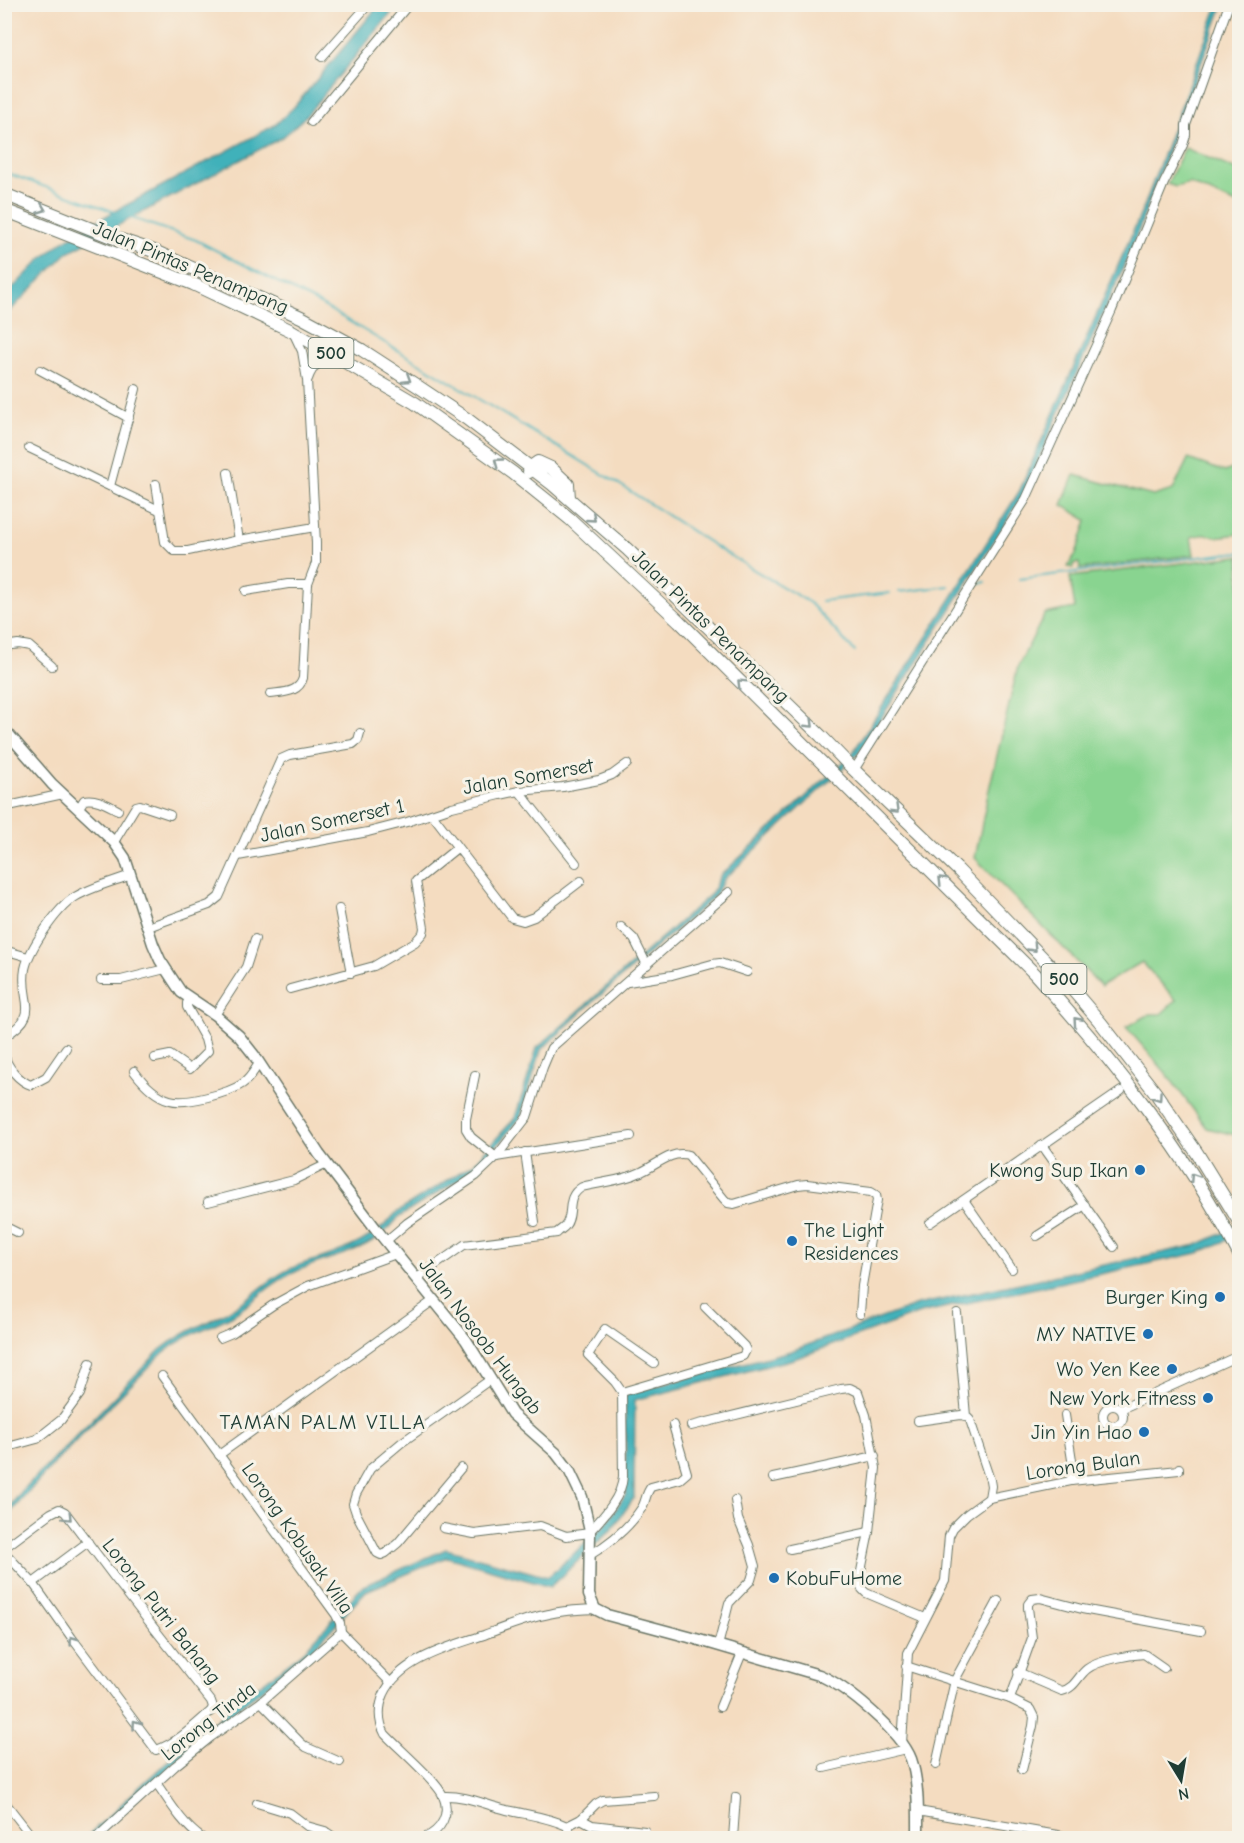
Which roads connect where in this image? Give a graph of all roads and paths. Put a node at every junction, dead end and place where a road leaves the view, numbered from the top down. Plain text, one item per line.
1 (369, 4) edge
2 (409, 4) edge
3 (1229, 4) edge
4 (322, 57) dead end
5 (311, 122) dead end
6 (4, 194) edge
7 (4, 210) edge
8 (292, 331) junction
9 (338, 338) junction
10 (335, 355) junction
11 (40, 370) dead end
12 (307, 380) junction
13 (376, 380) junction
14 (136, 389) dead end
15 (129, 417) junction
16 (29, 448) dead end
17 (531, 467) junction
18 (228, 473) dead end
19 (156, 484) dead end
20 (110, 486) junction
21 (544, 498) junction
22 (159, 510) junction
23 (315, 528) junction
24 (239, 540) junction
25 (308, 584) junction
26 (246, 591) dead end
27 (4, 646) edge
28 (52, 666) dead end
29 (270, 694) dead end
30 (4, 729) edge
31 (360, 733) dead end
32 (627, 764) dead end
33 (854, 770) junction
34 (519, 791) junction
35 (63, 794) junction
36 (4, 807) edge
37 (78, 808) junction
38 (118, 810) dead end
39 (432, 814) junction
40 (170, 815) dead end
41 (114, 842) junction
42 (457, 849) junction
43 (238, 856) junction
44 (576, 863) dead end
45 (131, 875) junction
46 (581, 881) dead end
47 (729, 892) dead end
48 (339, 909) dead end
49 (148, 927) junction
50 (621, 927) dead end
51 (255, 939) dead end
52 (4, 950) edge
53 (28, 957) junction
54 (647, 965) junction
55 (165, 969) junction
56 (747, 972) dead end
57 (351, 973) junction
58 (101, 980) dead end
59 (627, 982) junction
60 (290, 989) dead end
61 (190, 998) junction
62 (215, 1015) junction
63 (4, 1037) edge
64 (66, 1048) dead end
65 (4, 1054) edge
66 (155, 1058) dead end
67 (259, 1063) junction
68 (1114, 1066) junction
69 (134, 1071) dead end
70 (475, 1075) dead end
71 (1120, 1091) junction
72 (1156, 1122) junction
73 (631, 1136) dead end
74 (1042, 1145) junction
75 (525, 1152) junction
76 (494, 1156) junction
77 (327, 1164) junction
78 (964, 1200) junction
79 (208, 1202) dead end
80 (1085, 1204) junction
81 (535, 1222) dead end
82 (1239, 1222) edge
83 (930, 1223) dead end
84 (4, 1226) edge
85 (18, 1233) dead end
86 (382, 1236) junction
87 (1037, 1236) dead end
88 (1114, 1247) dead end
89 (396, 1254) junction
90 (1239, 1256) edge
91 (1012, 1269) dead end
92 (417, 1278) junction
93 (434, 1300) junction
94 (705, 1307) dead end
95 (860, 1314) dead end
96 (957, 1314) dead end
97 (220, 1338) dead end
98 (1239, 1354) edge
99 (1239, 1360) edge
100 (90, 1363) dead end
101 (654, 1363) dead end
102 (162, 1376) dead end
103 (491, 1379) junction
104 (622, 1392) junction
105 (966, 1416) junction
106 (1065, 1416) dead end
107 (918, 1421) dead end
108 (673, 1425) dead end
109 (691, 1426) dead end
110 (4, 1448) edge
111 (219, 1455) junction
112 (875, 1456) junction
113 (461, 1468) dead end
114 (1179, 1468) dead end
115 (773, 1478) dead end
116 (1071, 1481) junction
117 (989, 1498) junction
118 (735, 1500) dead end
119 (443, 1528) dead end
120 (869, 1532) junction
121 (590, 1533) junction
122 (88, 1542) junction
123 (790, 1548) dead end
124 (591, 1553) junction
125 (6, 1554) edge
126 (33, 1583) junction
127 (998, 1600) dead end
128 (595, 1609) junction
129 (926, 1618) junction
130 (1201, 1631) dead end
131 (341, 1632) junction
132 (718, 1646) junction
133 (742, 1653) junction
134 (906, 1666) junction
135 (1164, 1668) dead end
136 (1018, 1672) junction
137 (955, 1680) junction
138 (390, 1682) junction
139 (1010, 1699) junction
140 (261, 1702) junction
141 (720, 1707) dead end
142 (904, 1746) junction
143 (340, 1762) dead end
144 (936, 1765) dead end
145 (824, 1768) dead end
146 (1022, 1770) dead end
147 (157, 1784) junction
148 (443, 1796) junction
149 (654, 1796) dead end
150 (735, 1797) dead end
151 (4, 1801) edge
152 (257, 1803) dead end
153 (918, 1811) junction
154 (581, 1819) junction
155 (567, 1826) junction
156 (645, 1831) dead end
157 (1069, 1837) dead end
158 (199, 1838) edge
159 (33, 1839) edge
160 (96, 1839) edge
161 (335, 1839) edge
162 (424, 1839) edge
163 (572, 1839) edge
164 (734, 1839) edge
165 (918, 1839) edge

1 - 4 street
2 - 5 street
3 - 33 street
6 -> 9 main road, Jalan Pintas Penampang / 500
7 - 8 main road, Jalan Pintas Penampang / 500
8 - 10 main road, Jalan Pintas Penampang / 500
8 - 12 street
9 - 13 main road
9 -> 17 main road, Jalan Pintas Penampang / 500
10 - 12 street
10 - 13 main road, Jalan Pintas Penampang / 500
11 - 15 street
12 - 23 street
21 -> 13 main road, Jalan Pintas Penampang / 500
14 - 15 street
15 - 20 street
16 - 20 street
17 - 21 main road
17 -> 33 main road, Jalan Pintas Penampang / 500
18 - 24 street
19 - 22 street
20 - 22 street
68 -> 21 main road, Jalan Pintas Penampang / 500
22 - 24 street
23 - 24 street
23 - 25 street
25 - 26 street
25 - 29 street
27 - 28 street
30 - 35 main road, Jalan Nosoob Hungab
31 - 43 street, Jalan Somerset 1
32 - 34 street, Jalan Somerset
33 -> 82 main road, Jalan Pintas Penampang / 500
34 - 39 street, Jalan Somerset
34 - 44 street
35 - 36 street
35 - 37 main road, Jalan Nosoob Hungab
37 - 38 street
37 - 41 main road, Jalan Nosoob Hungab
39 - 42 street
39 - 43 street, Jalan Somerset 1
40 - 41 street
41 - 45 main road, Jalan Nosoob Hungab
42 - 46 street
42 - 57 street
43 - 49 street, Jalan Somerset 1
45 - 49 main road, Jalan Nosoob Hungab
45 - 53 street
47 - 54 street
48 - 57 street
49 - 55 main road, Jalan Nosoob Hungab
50 - 54 street
51 - 62 street
52 - 53 street
53 - 63 street
54 - 59 street
55 - 58 street
55 - 61 main road, Jalan Nosoob Hungab
56 - 59 street
57 - 60 street
59 - 76 street
61 - 62 main road, Jalan Nosoob Hungab
61 - 66 street
62 - 67 main road, Jalan Nosoob Hungab
64 - 65 street
67 - 69 street
67 - 77 main road, Jalan Nosoob Hungab
68 - 71 street
68 - 72 main road, Jalan Pintas Penampang / 500
70 - 76 street
71 - 72 street
71 - 74 street
90 -> 72 main road, Jalan Pintas Penampang / 500
73 - 75 street
74 - 78 street
74 - 80 street
75 - 76 street
75 - 81 street
76 - 86 street
77 - 79 street
77 - 86 main road, Jalan Nosoob Hungab
78 - 83 street
78 - 91 street
80 - 87 street
80 - 88 street
84 - 85 street
86 - 89 main road, Jalan Nosoob Hungab
89 - 92 main road, Jalan Nosoob Hungab
89 - 97 street
92 - 93 main road, Jalan Nosoob Hungab
92 - 95 street
93 - 103 main road, Jalan Nosoob Hungab
93 - 111 street
94 - 104 street
96 - 105 street
98 - 99 street
100 - 110 street
101 - 104 street
102 - 111 street, Lorong Kobusak Villa
103 - 113 street
103 - 121 main road, Jalan Nosoob Hungab
104 - 121 street
105 - 107 street
105 - 117 street
106 - 116 street
108 - 124 street
109 - 112 street
111 - 131 street, Lorong Kobusak Villa
112 - 115 street
112 - 120 street
114 - 116 street, Lorong Bulan
116 - 117 street, Lorong Bulan
117 - 129 street, Lorong Bulan
118 - 132 street
119 - 121 street
120 - 123 street
120 - 129 street
121 - 124 main road, Jalan Nosoob Hungab
125 -> 122 street, Lorong Putri Bahang
122 - 126 street
122 -> 126 street, Lorong Putri Bahang
124 - 128 main road, Jalan Nosoob Hungab
125 - 126 street, Lorong Putri Bahang
127 - 137 street
128 - 132 main road
128 - 138 street
129 - 134 street, Lorong Bulan
130 - 136 street
131 - 138 street
131 - 140 street, Lorong Tinda
132 - 133 main road
133 - 141 street
133 - 142 main road
134 - 137 street
134 - 142 street, Lorong Bulan
135 - 136 street
136 - 139 street
137 - 139 street
137 - 144 street
138 - 148 street
139 - 146 street
140 - 143 street
140 - 147 street, Lorong Tinda
142 - 145 street
142 - 153 main road
147 - 158 street
147 - 160 street, Lorong Tinda
148 - 155 street
148 - 162 street
149 - 154 street
150 - 164 street
151 - 159 street
152 - 161 street
153 - 157 street
153 - 165 main road
154 - 155 street
154 - 156 street
155 - 163 street

